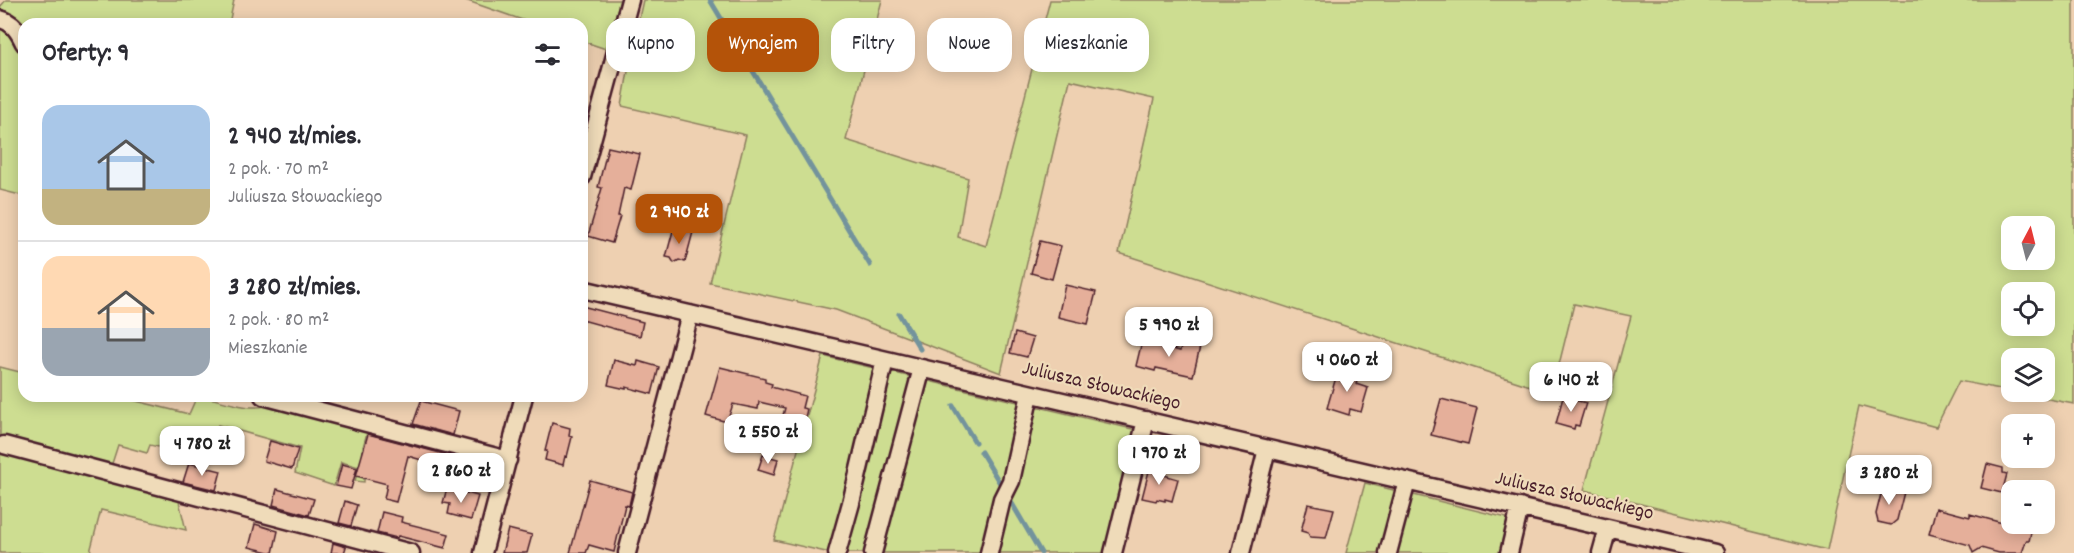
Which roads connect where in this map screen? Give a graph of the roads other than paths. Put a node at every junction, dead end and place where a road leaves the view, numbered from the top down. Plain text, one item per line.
1 (630, 0) edge
2 (0, 19) edge
3 (18, 31) edge
4 (588, 155) edge
5 (588, 290) edge
6 (690, 314) junction
7 (885, 360) junction
8 (922, 368) junction
9 (1030, 394) junction
10 (286, 402) edge
11 (522, 402) edge
12 (1146, 420) junction
13 (4, 445) dead end
14 (1268, 449) junction
15 (508, 460) junction
16 (1407, 481) junction
17 (1520, 507) junction
18 (1608, 528) junction
19 (411, 553) edge
20 (483, 553) edge
21 (627, 553) edge
22 (837, 553) edge
23 (873, 553) edge
24 (989, 553) edge
25 (1113, 553) edge
26 (1241, 553) edge
27 (1388, 553) edge
28 (1509, 553) edge
29 (1601, 553) edge
30 (1715, 553) edge

1 - 4 street
2 - 3 street
5 - 6 street, Juliusza Słowackiego
6 - 7 street, Juliusza Słowackiego
6 - 21 street
7 - 8 street, Juliusza Słowackiego
7 - 22 street
8 - 9 street, Juliusza Słowackiego
8 - 23 street
9 - 12 street, Juliusza Słowackiego
9 - 24 street
10 - 15 street
11 - 15 street
12 - 14 street, Juliusza Słowackiego
12 - 25 street
13 - 19 street
14 - 16 street, Juliusza Słowackiego
14 - 26 street
15 - 20 street
16 - 17 street, Juliusza Słowackiego
16 - 27 street
17 - 18 street, Juliusza Słowackiego
17 - 28 street
18 - 29 street
18 - 30 street, Juliusza Słowackiego

